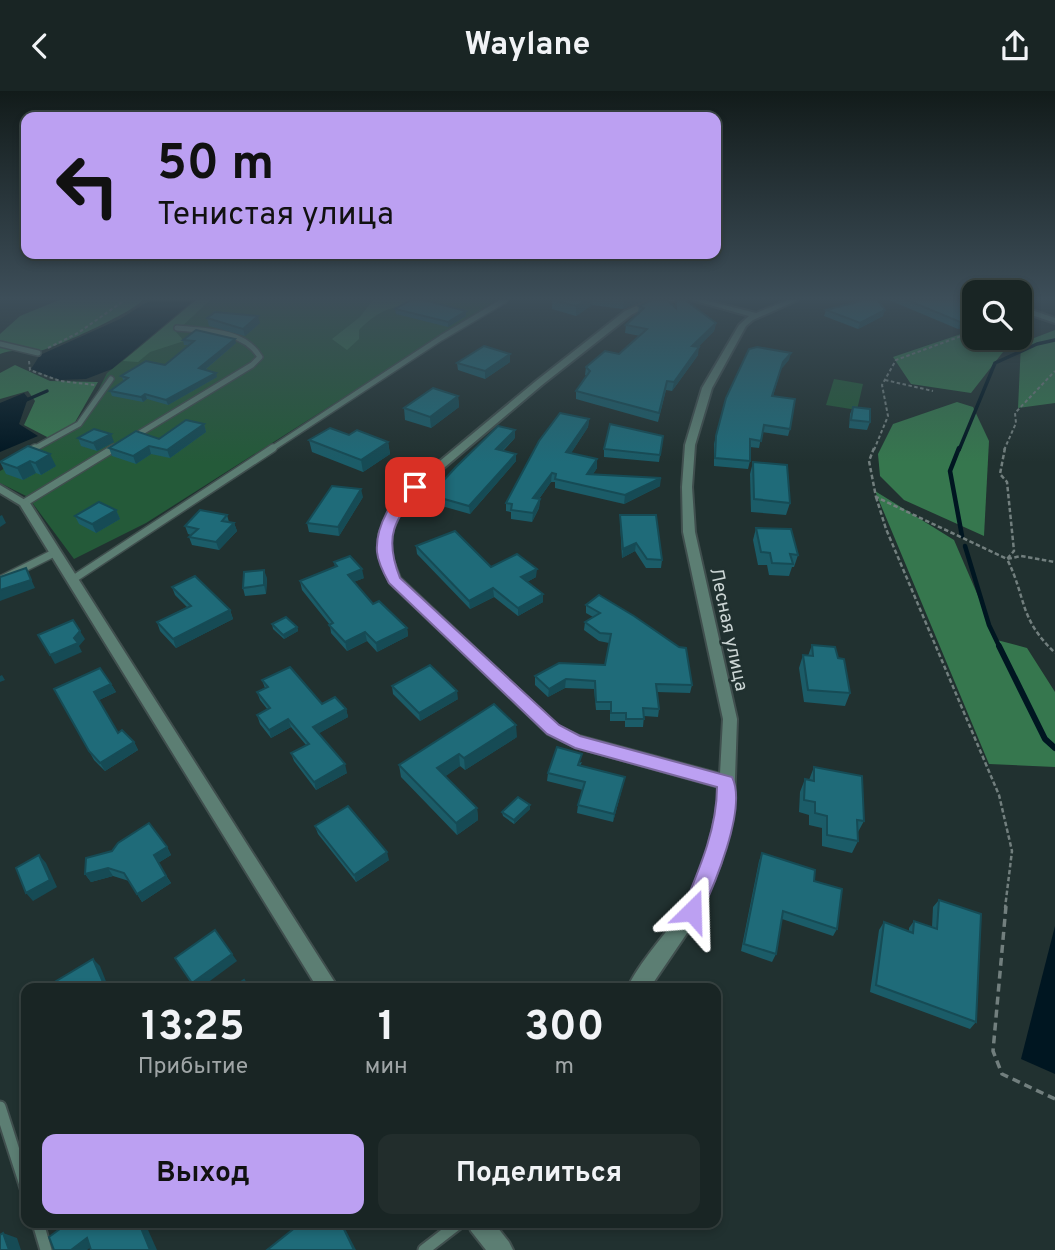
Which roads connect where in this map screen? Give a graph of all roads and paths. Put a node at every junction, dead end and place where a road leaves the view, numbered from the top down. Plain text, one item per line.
1 (36, 354) edge
2 (258, 354) edge
3 (416, 354) edge
4 (576, 354) edge
5 (726, 354) edge
6 (912, 354) edge
7 (1055, 371) edge
8 (111, 379) dead end
9 (885, 380) junction
10 (104, 387) junction
11 (933, 391) dead end
12 (23, 455) edge
13 (0, 488) edge
14 (876, 497) junction
15 (24, 503) junction
16 (54, 553) junction
17 (1007, 559) junction
18 (1055, 562) edge
19 (72, 579) junction
20 (0, 580) edge
21 (1055, 653) edge
22 (726, 782) junction
23 (325, 983) edge
24 (641, 983) edge
25 (1055, 1099) edge
26 (0, 1107) edge
27 (21, 1172) edge
28 (39, 1228) edge
29 (453, 1228) edge
30 (483, 1228) edge
31 (46, 1250) edge
32 (424, 1250) edge
33 (501, 1250) edge

1 - 10 path
2 - 15 lane
3 - 19 lane
4 - 22 street
5 - 22 street, Лесная улица
6 - 9 path
7 - 17 path
8 - 10 lane
9 - 11 path
9 - 14 path
10 - 12 lane
13 - 15 street
14 - 17 path
14 - 25 path
15 - 16 street
16 - 19 street
16 - 20 lane
17 - 18 path
17 - 21 path
19 - 23 street
22 - 24 street, Лесная улица
26 - 27 lane
28 - 31 lane
29 - 32 lane
30 - 33 street

